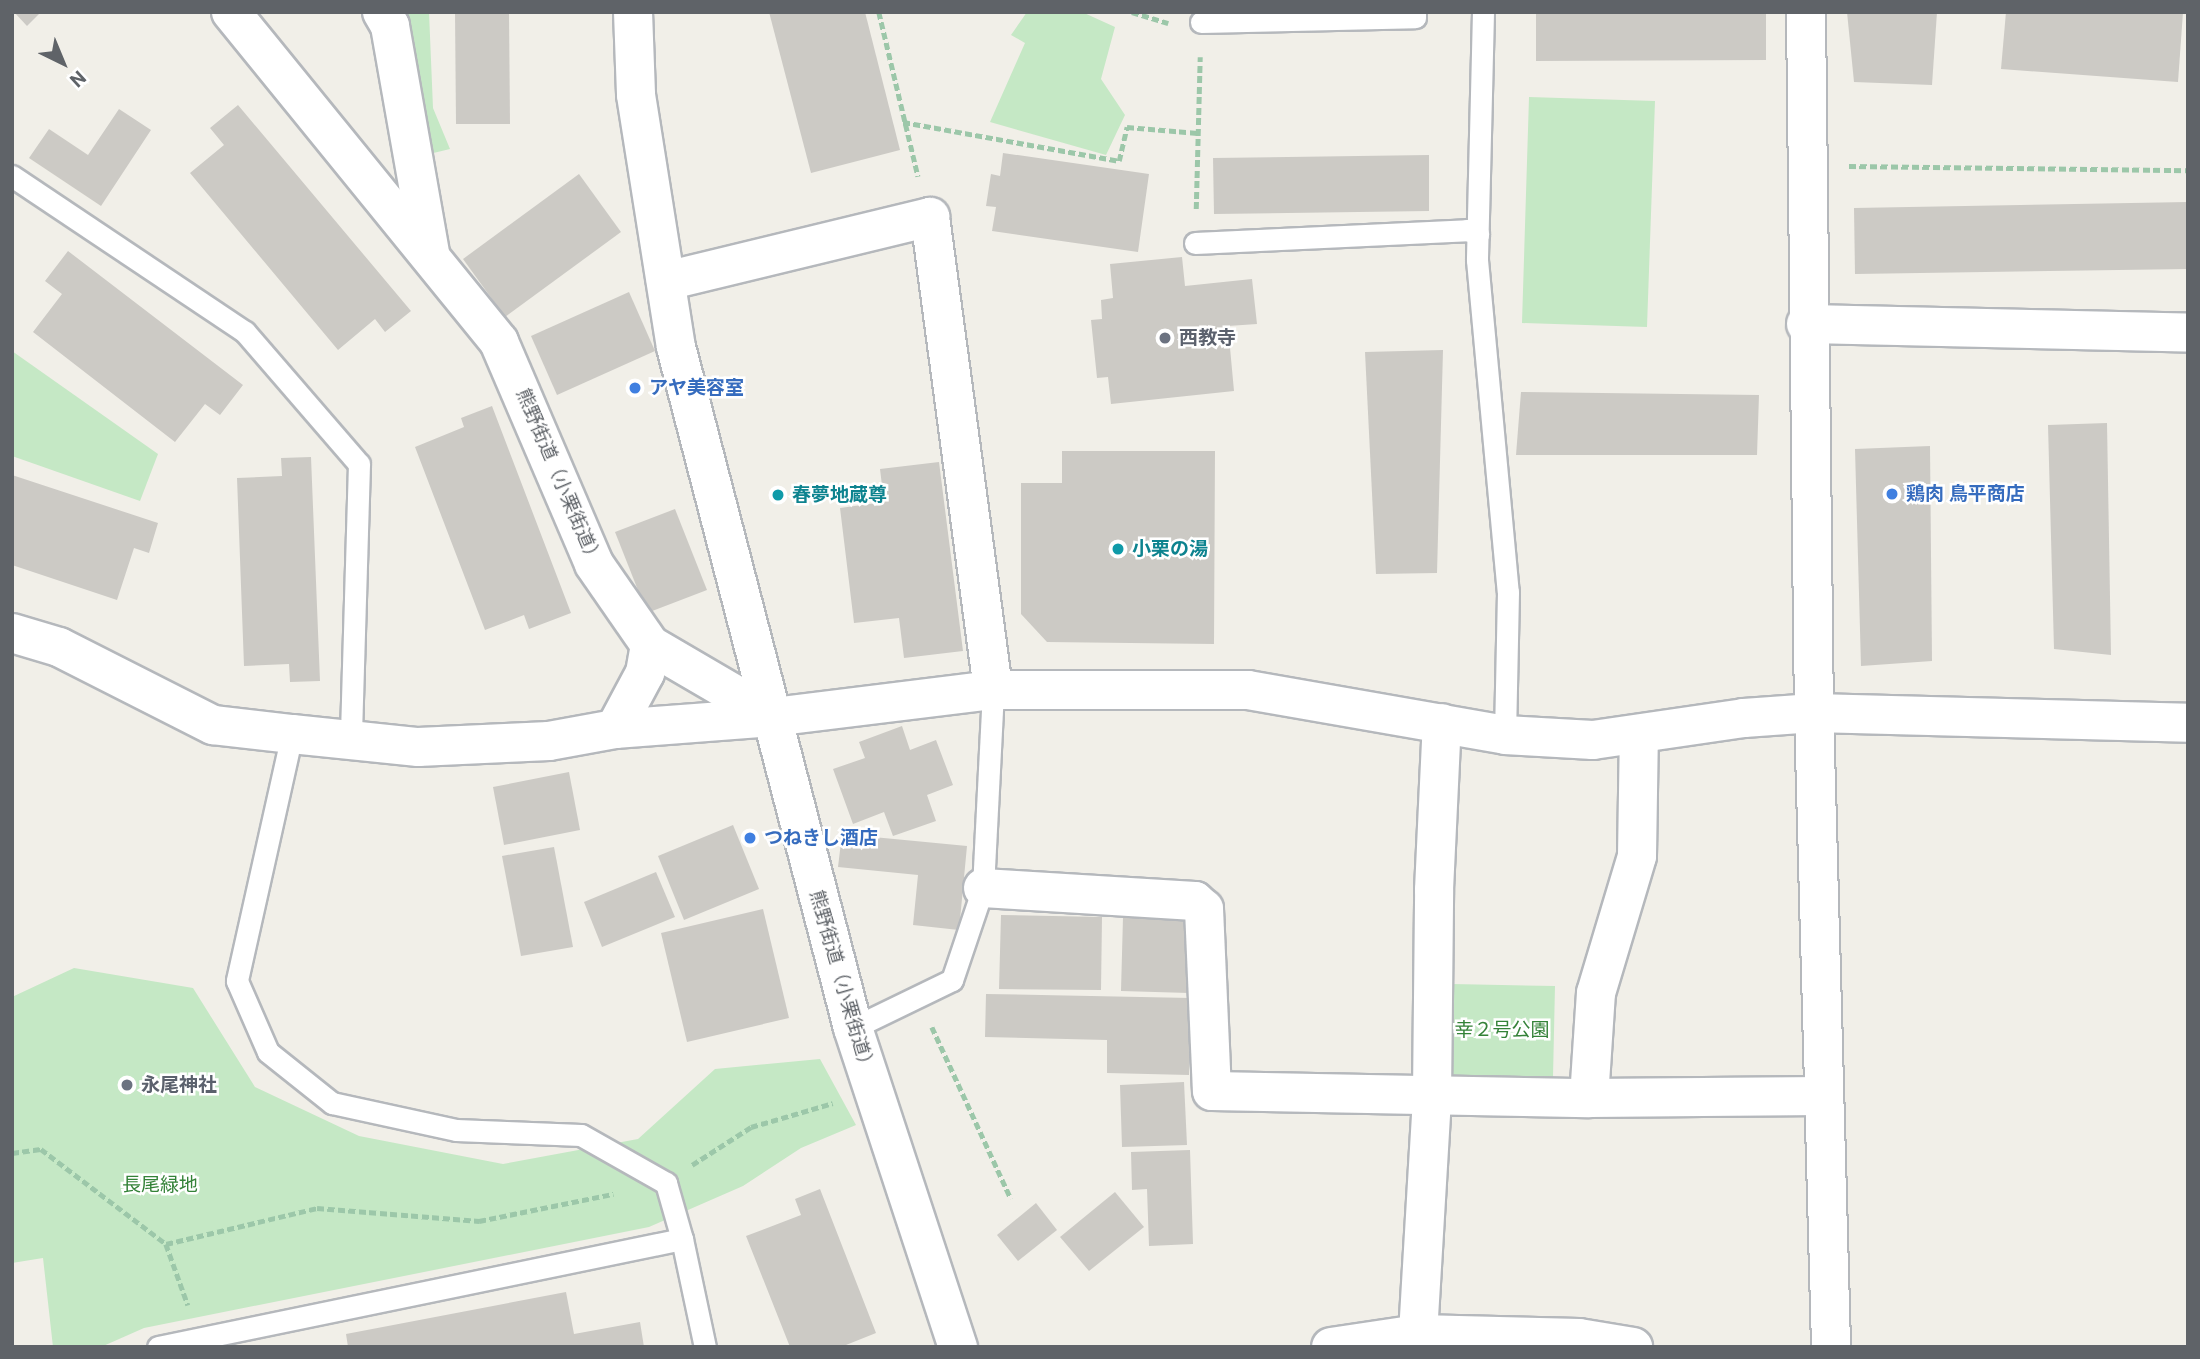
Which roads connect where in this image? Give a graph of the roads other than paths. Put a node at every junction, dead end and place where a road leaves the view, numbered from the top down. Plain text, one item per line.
1 (231, 12) edge
2 (382, 12) edge
3 (633, 12) edge
4 (1415, 12) edge
5 (1483, 12) edge
6 (1806, 12) edge
7 (1201, 22) road end
8 (12, 176) edge
9 (1478, 234) junction
10 (1195, 243) road end
11 (430, 254) junction
12 (666, 281) junction
13 (1806, 324) junction
14 (2188, 333) edge
15 (12, 633) edge
16 (650, 645) junction
17 (993, 690) junction
18 (1814, 713) junction
19 (774, 717) junction
20 (1443, 723) junction
21 (2188, 723) edge
22 (615, 729) junction
23 (292, 734) junction
24 (1505, 735) junction
25 (1639, 735) junction
26 (351, 740) junction
27 (983, 888) junction
28 (853, 1028) junction
29 (1432, 1096) junction
30 (1824, 1096) junction
31 (1590, 1098) junction
32 (682, 1239) junction
33 (233, 1339) edge
34 (1420, 1340) edge
35 (158, 1347) edge
36 (705, 1347) edge
37 (958, 1347) edge
38 (1331, 1347) edge
39 (1633, 1347) edge
40 (1832, 1347) edge

1 - 11 street, 熊野街道（小栗街道）
2 - 11 street
3 - 12 street
4 - 7 lane
5 - 9 lane
6 - 13 street
8 - 26 lane
9 - 10 lane
9 - 24 lane
11 - 16 street, 熊野街道（小栗街道）
12 - 17 street
12 - 19 street
13 - 14 street
13 - 18 street
15 - 23 street
16 - 19 street, 熊野街道（小栗街道）
16 - 22 street
17 - 19 street
17 - 20 street
17 - 27 lane
18 - 21 street
18 - 25 street
18 - 30 street
19 - 22 street
19 - 28 street, 熊野街道（小栗街道）
20 - 24 street
20 - 29 street
22 - 26 street
23 - 26 street
23 - 32 lane
24 - 25 street
25 - 31 street
27 - 28 lane
27 - 29 street
28 - 37 street, 熊野街道（小栗街道）
29 - 31 street
29 - 34 street
30 - 31 street
30 - 40 street
32 - 33 lane
32 - 36 lane
33 - 35 lane
34 - 38 street
34 - 39 street

